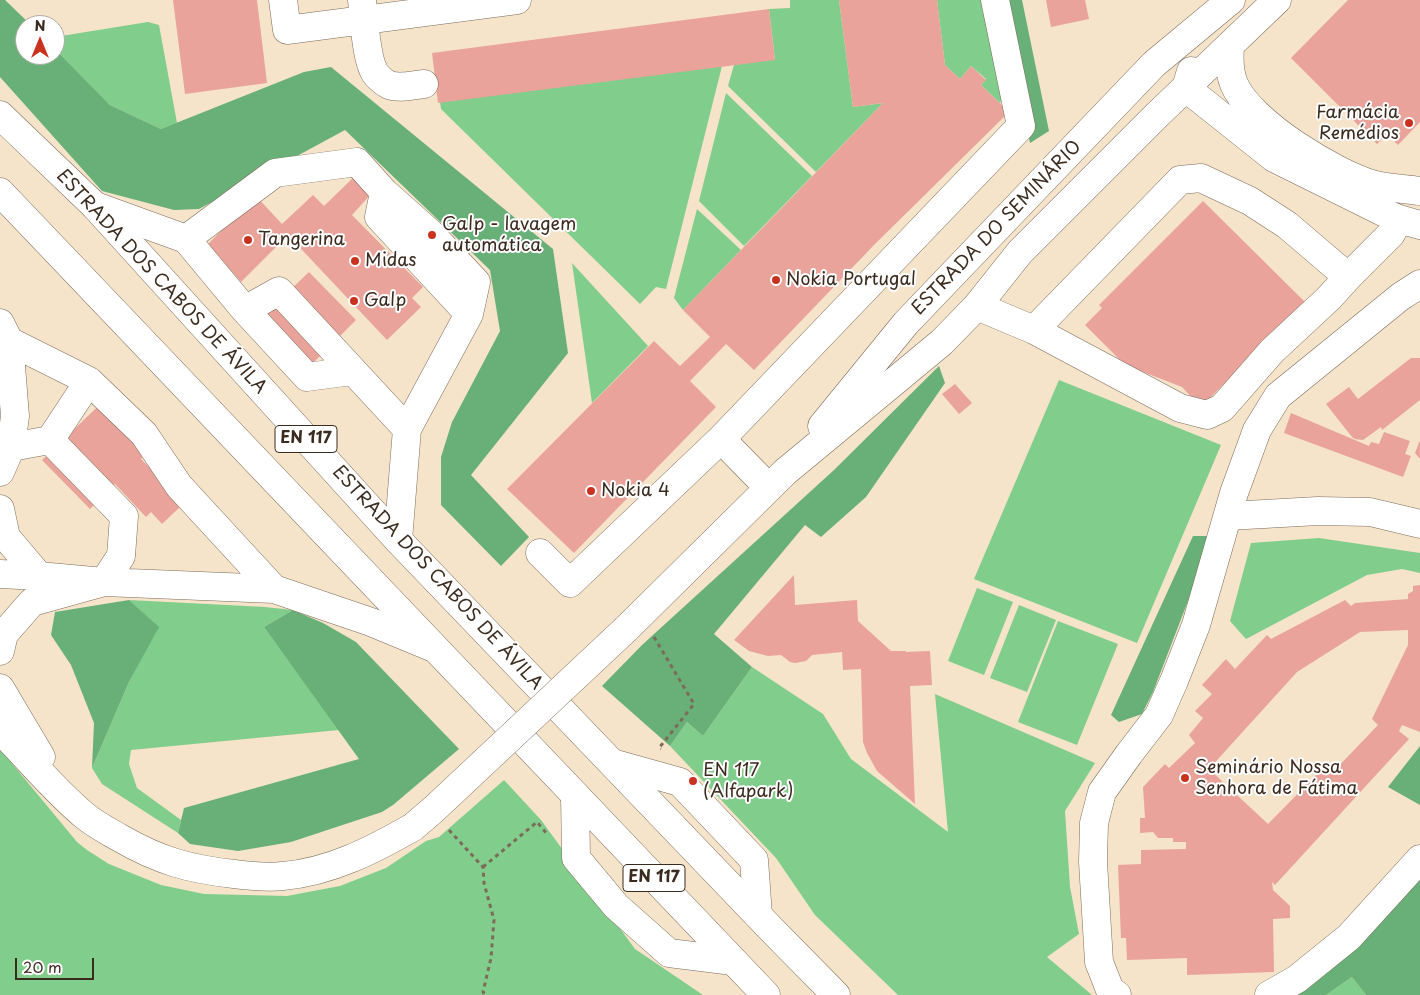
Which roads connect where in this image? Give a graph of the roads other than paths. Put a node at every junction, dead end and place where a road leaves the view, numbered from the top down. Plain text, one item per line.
1 (283, 0) edge
2 (517, 0) edge
3 (995, 0) edge
4 (1277, 0) edge
5 (1230, 2) edge
6 (363, 10) edge
7 (1230, 46) junction
8 (424, 84) dead end
9 (1186, 88) junction
10 (0, 115) edge
11 (1420, 191) edge
12 (0, 192) edge
13 (95, 206) junction
14 (1409, 222) edge
15 (186, 239) junction
16 (1348, 277) junction
17 (1410, 291) edge
18 (978, 306) junction
19 (245, 310) junction
20 (1034, 330) junction
21 (4, 332) edge
22 (352, 370) junction
23 (89, 381) junction
24 (407, 429) junction
25 (721, 439) junction
26 (50, 440) junction
27 (11, 447) junction
28 (0, 472) edge
29 (777, 480) junction
30 (0, 509) edge
31 (1228, 516) junction
32 (1420, 524) edge
33 (398, 540) junction
34 (540, 553) dead end
35 (0, 574) edge
36 (39, 576) junction
37 (104, 582) junction
38 (274, 590) junction
39 (434, 648) junction
40 (0, 651) edge
41 (0, 688) edge
42 (0, 730) edge
43 (612, 763) junction
44 (575, 795) junction
45 (65, 797) junction
46 (1418, 864) edge
47 (758, 915) junction
48 (733, 961) junction
49 (766, 995) edge
50 (836, 995) edge
51 (1117, 995) edge
52 (1269, 995) edge

1 - 6 main road
2 - 6 main road
3 - 25 main road
4 - 7 main road, ESTRADA DO SEMINÁRIO
5 - 9 main road, ESTRADA DO SEMINÁRIO
5 - 29 main road, ESTRADA DO SEMINÁRIO
6 - 8 main road
7 - 9 main road, ESTRADA DO SEMINÁRIO
7 - 11 main road
9 - 14 main road
9 - 18 main road, ESTRADA DO SEMINÁRIO
10 - 13 main road, ESTRADA DOS CABOS DE ÁVILA / EN 117
12 - 39 main road, EN 117
13 - 15 main road
13 - 33 main road, ESTRADA DOS CABOS DE ÁVILA / EN 117
14 - 16 main road
15 - 19 main road
15 - 24 main road
16 - 20 main road
16 - 20 main road
17 - 31 main road
18 - 20 main road
18 - 29 main road, ESTRADA DO SEMINÁRIO
19 - 22 main road
19 - 22 main road
21 - 23 main road
21 - 27 main road
22 - 24 main road
23 - 26 main road
23 - 38 main road
24 - 33 main road
25 - 29 main road
25 - 34 main road
26 - 27 main road
26 - 37 main road
27 - 28 main road
29 - 45 main road, ESTRADA DO SEMINÁRIO, bridge
30 - 36 main road
31 - 32 main road
31 - 51 main road
33 - 43 main road, ESTRADA DOS CABOS DE ÁVILA / EN 117
35 - 36 main road
36 - 37 main road
37 - 38 main road
37 - 40 main road
38 - 39 main road
39 - 44 main road, EN 117
41 - 45 main road
42 - 45 main road
43 - 47 main road, ESTRADA DOS CABOS DE ÁVILA / EN 117
43 - 47 main road
44 - 48 main road, EN 117
44 - 48 main road
46 - 52 main road
47 - 50 main road, ESTRADA DOS CABOS DE ÁVILA / EN 117
48 - 49 main road, EN 117

